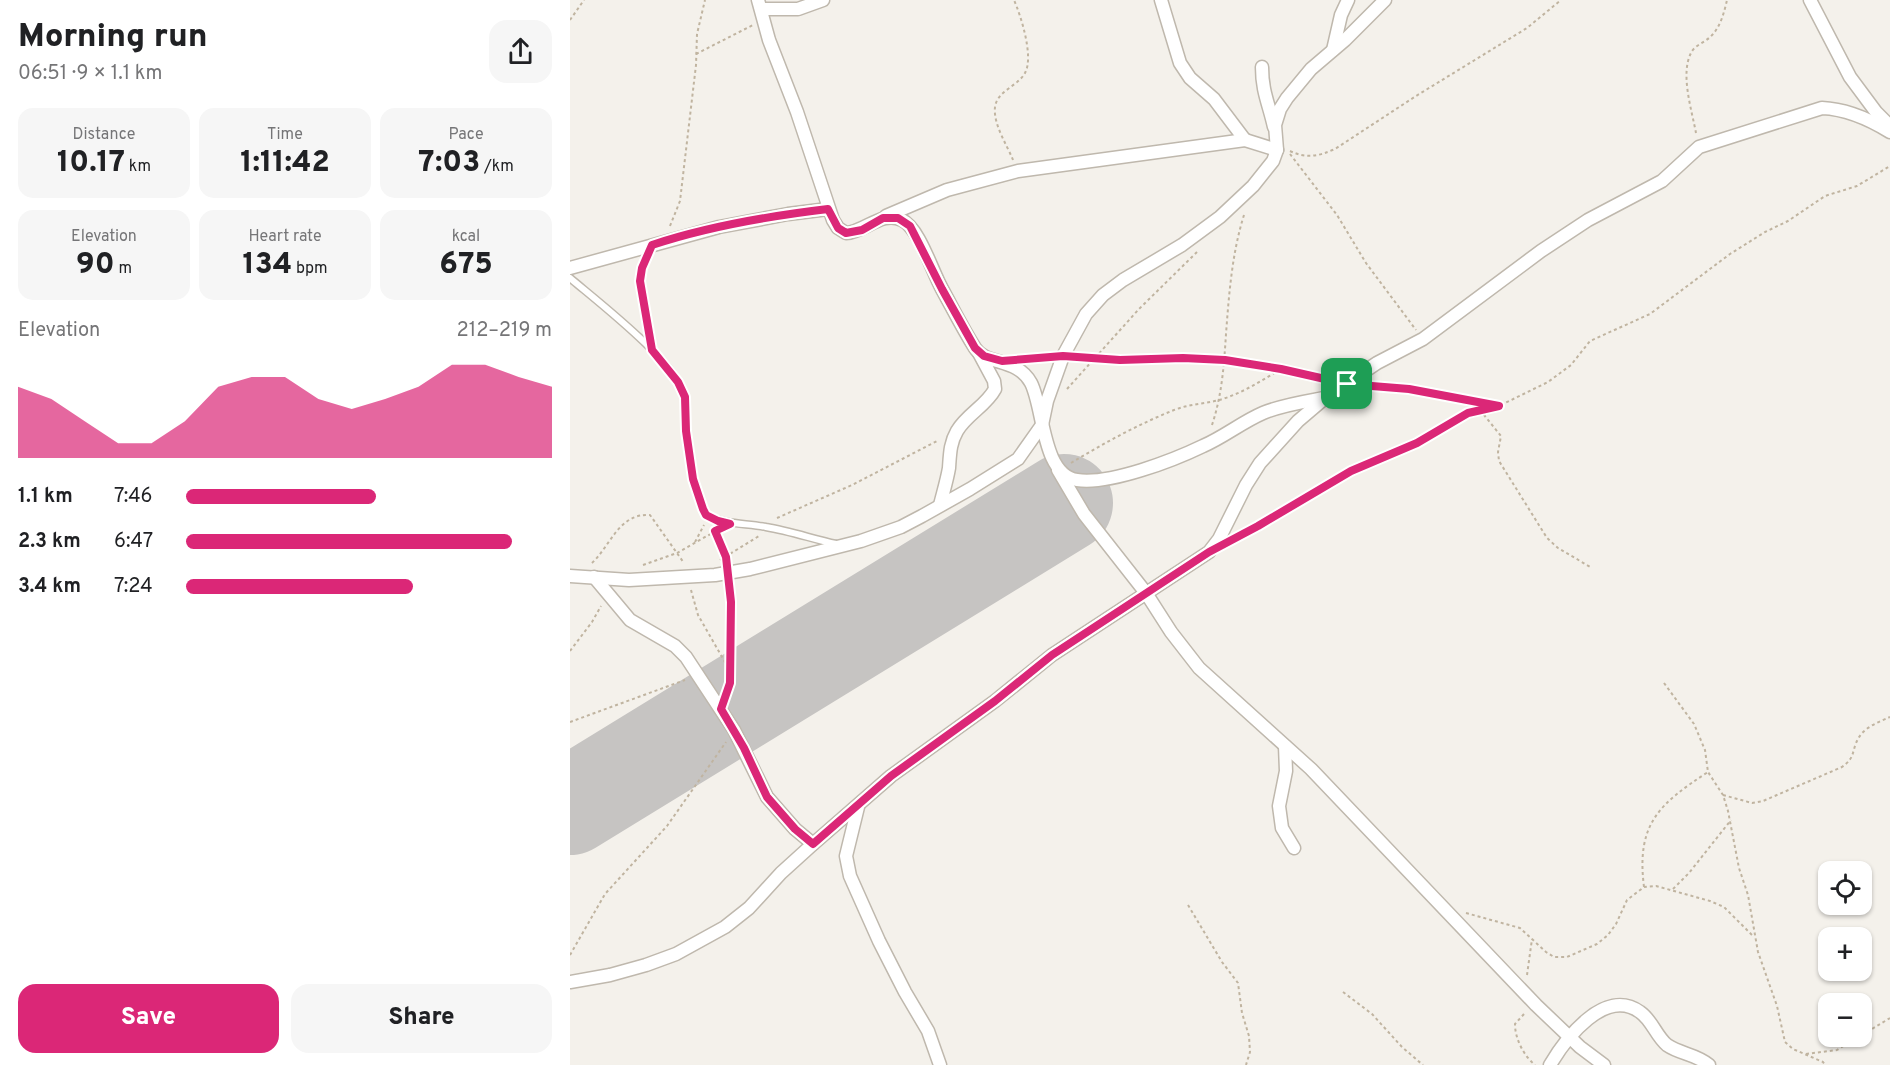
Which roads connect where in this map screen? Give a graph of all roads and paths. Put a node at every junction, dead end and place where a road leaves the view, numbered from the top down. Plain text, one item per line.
1 (584, 0) edge
2 (705, 0) edge
3 (823, 0) edge
4 (1014, 0) edge
5 (1161, 0) edge
6 (1347, 0) edge
7 (1385, 0) edge
8 (1561, 0) edge
9 (1727, 0) edge
10 (1810, 0) edge
11 (760, 9) edge
12 (570, 20) edge
13 (1333, 50) junction
14 (696, 54) junction
15 (1262, 67) dead end
16 (1890, 126) edge
17 (1274, 131) junction
18 (1890, 132) edge
19 (1245, 140) junction
20 (1699, 147) junction
21 (1277, 150) junction
22 (1890, 166) edge
23 (1018, 171) junction
24 (1253, 186) junction
25 (828, 209) junction
26 (883, 218) junction
27 (657, 243) junction
28 (1203, 246) dead end
29 (570, 268) edge
30 (570, 278) edge
31 (1423, 339) junction
32 (652, 350) junction
33 (979, 353) junction
34 (1063, 356) junction
35 (1092, 359) junction
36 (1225, 360) junction
37 (1002, 361) junction
38 (1281, 369) junction
39 (1347, 384) junction
40 (1063, 393) dead end
41 (1325, 398) junction
42 (1219, 400) junction
43 (1499, 406) junction
44 (1480, 410) junction
45 (1042, 425) junction
46 (957, 430) junction
47 (1204, 446) junction
48 (1059, 469) junction
49 (940, 505) junction
50 (708, 518) dead end
51 (730, 524) junction
52 (759, 526) junction
53 (771, 528) junction
54 (715, 531) junction
55 (695, 543) junction
56 (842, 546) junction
57 (677, 552) junction
58 (1209, 552) junction
59 (726, 557) junction
60 (713, 564) dead end
61 (639, 566) dead end
62 (1592, 568) dead end
63 (729, 573) junction
64 (573, 576) edge
65 (594, 577) junction
66 (688, 577) junction
67 (604, 589) junction
68 (1146, 593) junction
69 (570, 651) edge
70 (730, 671) junction
71 (698, 674) junction
72 (1664, 683) dead end
73 (721, 709) junction
74 (1890, 717) edge
75 (570, 722) edge
76 (734, 730) junction
77 (1285, 746) junction
78 (1708, 772) junction
79 (1723, 795) junction
80 (859, 806) junction
81 (1731, 820) junction
82 (813, 844) junction
83 (1293, 848) dead end
84 (1644, 887) junction
85 (1673, 889) junction
86 (1188, 905) dead end
87 (1443, 907) junction
88 (1755, 938) junction
89 (1532, 939) junction
90 (570, 955) edge
91 (570, 982) edge
92 (1343, 992) dead end
93 (1524, 992) junction
94 (1536, 1005) junction
95 (1890, 1018) edge
96 (1872, 1029) edge
97 (1569, 1037) junction
98 (1842, 1047) edge
99 (1804, 1054) junction
100 (940, 1065) edge
101 (1246, 1065) edge
102 (1424, 1065) edge
103 (1535, 1065) edge
104 (1550, 1065) edge
105 (1604, 1065) edge
106 (1708, 1065) edge
107 (1825, 1065) edge

1 - 12 path
2 - 14 path
3 - 11 street
4 - 23 path
5 - 19 street
6 - 13 street
7 - 13 street
8 - 31 path
9 - 20 path
10 - 16 street
11 - 14 path
11 - 25 street
13 - 17 street
14 - 27 path
15 - 17 street
17 - 21 street
18 - 20 street
19 - 21 street
19 - 23 street
20 - 31 street
21 - 24 street
22 - 43 path
23 - 26 street
24 - 34 street
24 - 36 path
25 - 26 street
25 - 27 street
26 - 33 street
27 - 29 street
27 - 32 lane
28 - 35 path
30 - 32 lane
31 - 39 street
32 - 51 lane
33 - 37 street
33 - 46 street
34 - 35 path
34 - 37 path
34 - 45 street
35 - 36 path
35 - 40 path
36 - 38 path
36 - 42 path
37 - 45 street
38 - 39 path
38 - 42 path
39 - 41 street
39 - 43 path
41 - 47 street
41 - 58 street
42 - 47 path
42 - 48 path
43 - 44 path
44 - 58 path
44 - 62 path
45 - 48 street
45 - 49 street
46 - 49 street
46 - 52 path
47 - 48 street
48 - 68 street
49 - 56 street
50 - 55 path
51 - 52 lane
51 - 54 path
52 - 53 lane
53 - 56 lane
53 - 59 path
54 - 55 path
54 - 59 path
55 - 57 path
56 - 63 street
57 - 61 path
57 - 64 path
58 - 68 street
59 - 60 path
59 - 63 path
63 - 66 street
63 - 70 path
64 - 65 street
65 - 66 street
65 - 67 street
66 - 70 path
67 - 69 path
67 - 71 street
68 - 77 street
68 - 80 street
70 - 73 path
71 - 73 street
71 - 75 path
72 - 78 path
73 - 76 street
74 - 79 path
76 - 82 street
76 - 90 path
77 - 83 street
77 - 87 street
78 - 79 path
78 - 84 path
79 - 81 path
80 - 82 street
80 - 100 street
81 - 85 path
81 - 88 path
82 - 91 street
84 - 85 path
84 - 89 path
85 - 88 path
86 - 101 path
87 - 89 path
87 - 93 street
88 - 99 path
89 - 93 path
92 - 102 path
93 - 94 street
94 - 97 street
94 - 103 path
95 - 96 path
97 - 104 street
97 - 105 street
97 - 106 street
98 - 99 path
99 - 107 path

